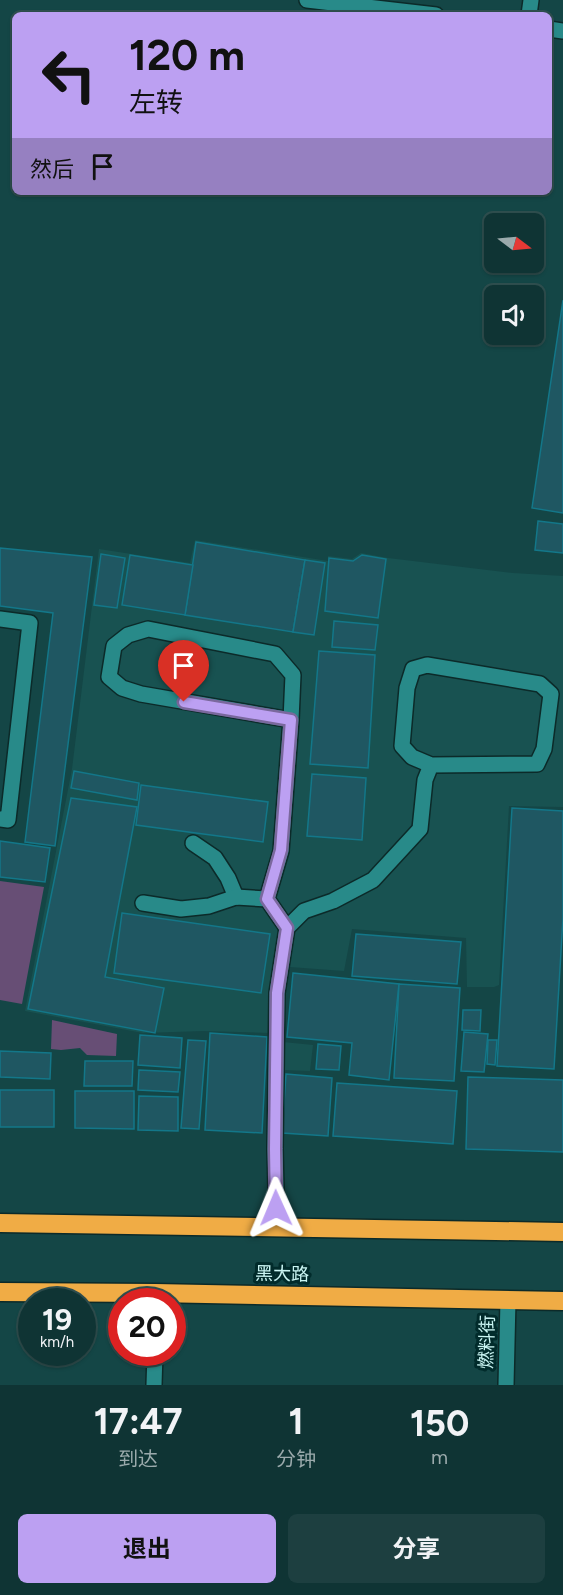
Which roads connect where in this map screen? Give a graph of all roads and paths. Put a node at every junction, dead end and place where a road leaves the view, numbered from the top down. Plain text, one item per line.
1 (308, 0) edge
2 (410, 12) edge
3 (0, 619) edge
4 (291, 720) junction
5 (431, 765) junction
6 (0, 819) edge
7 (193, 843) dead end
8 (236, 897) junction
9 (267, 899) junction
10 (142, 903) dead end
11 (287, 928) junction
12 (0, 1223) edge
13 (277, 1227) junction
14 (563, 1232) edge
15 (0, 1292) edge
16 (108, 1295) edge
17 (186, 1297) edge
18 (508, 1300) junction
19 (563, 1301) edge
20 (155, 1366) edge
21 (154, 1385) edge
22 (506, 1385) edge

1 - 2 street
3 - 6 street
4 - 4 street
4 - 9 street
5 - 5 street
5 - 11 street
7 - 8 street
8 - 9 street
8 - 10 street
9 - 11 street
11 - 13 street
12 - 13 highway
13 - 14 highway
15 - 16 highway, 黑大路
17 - 18 highway, 黑大路
18 - 19 highway, 黑大路
18 - 22 street, 燃料街
20 - 21 street

